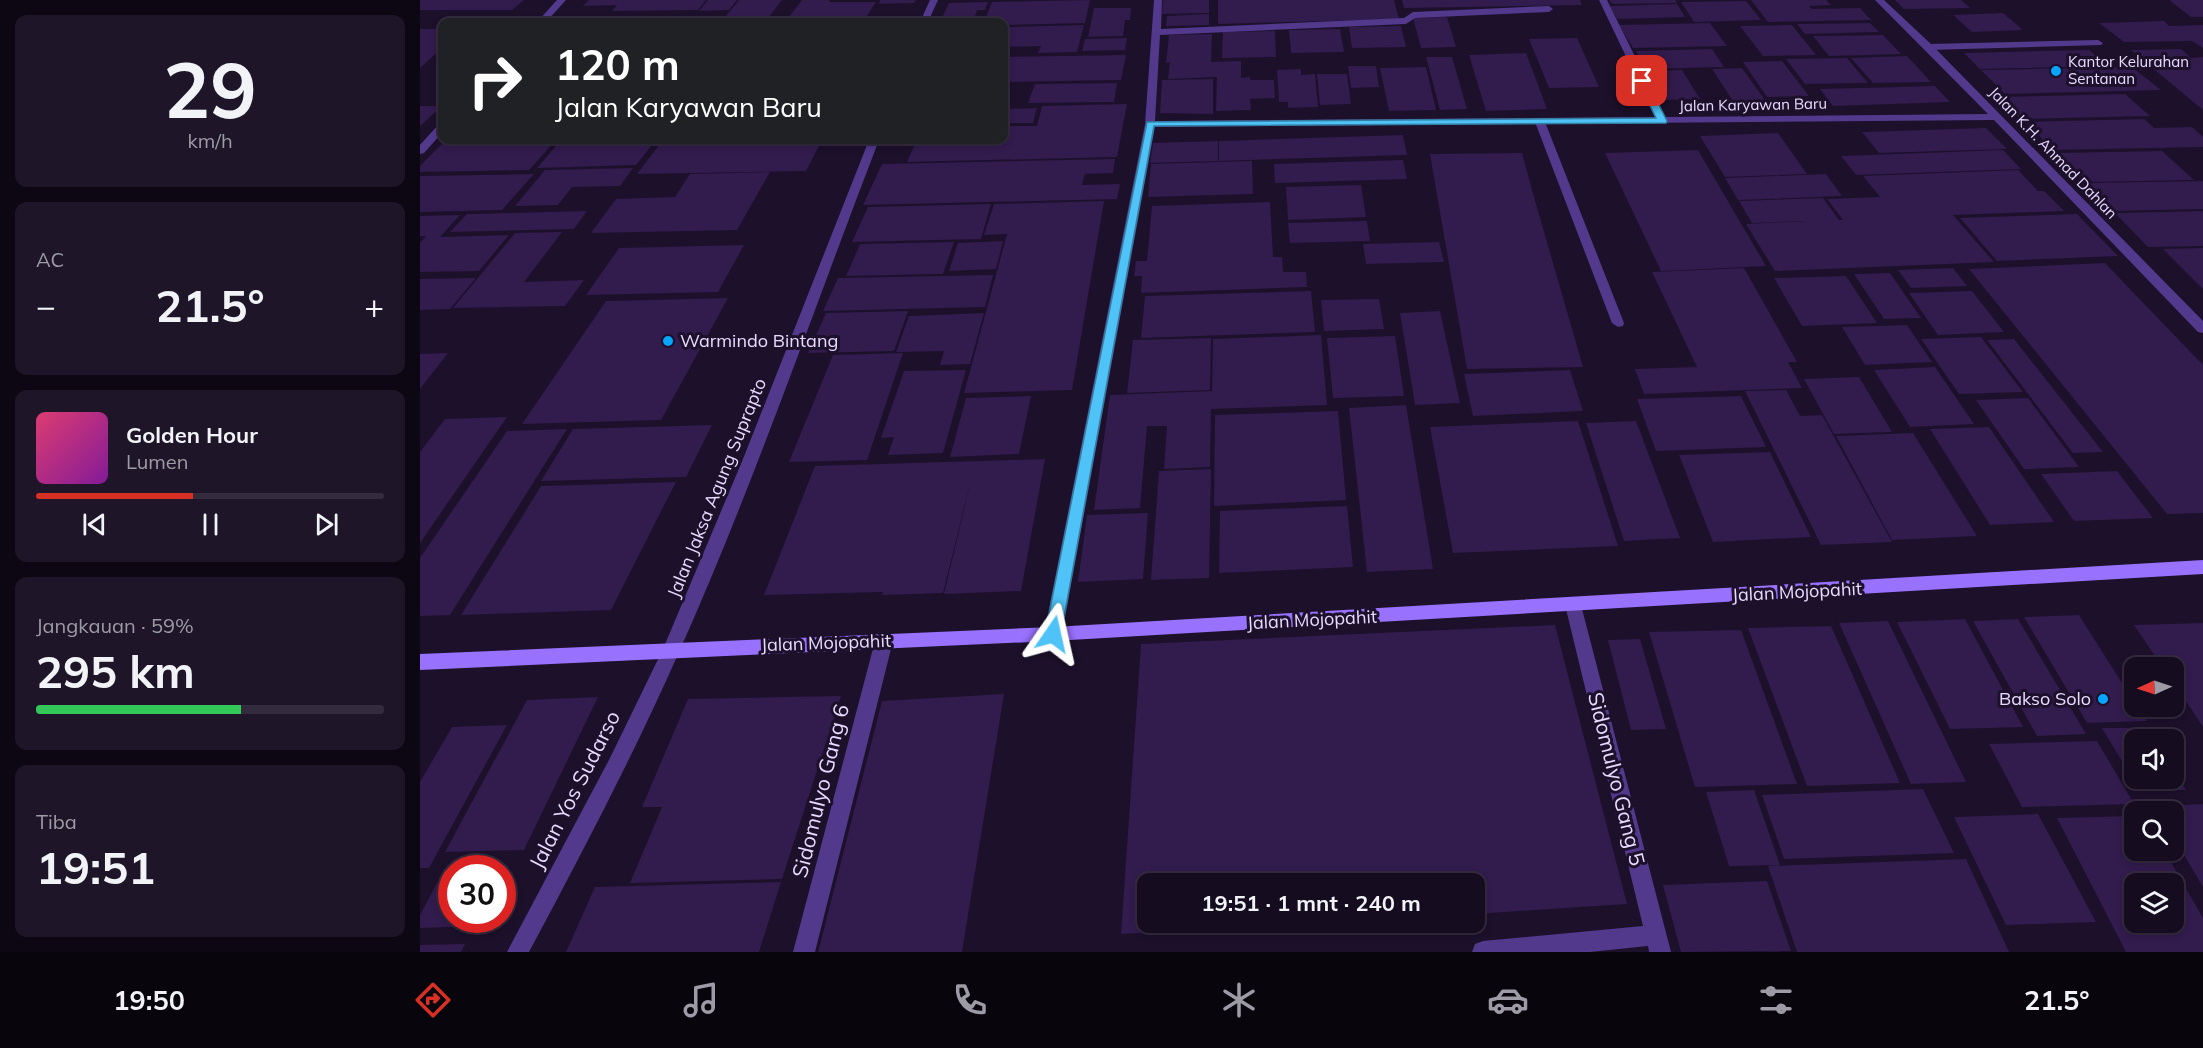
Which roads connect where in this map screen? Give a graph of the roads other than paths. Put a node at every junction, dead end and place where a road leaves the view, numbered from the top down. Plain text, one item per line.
1 (562, 0) edge
2 (934, 0) edge
3 (1158, 0) edge
4 (1603, 0) edge
5 (1879, 0) edge
6 (1549, 9) dead end
7 (545, 18) edge
8 (926, 18) edge
9 (1157, 32) junction
10 (2098, 44) dead end
11 (1929, 47) junction
12 (1997, 117) junction
13 (1662, 121) junction
14 (1540, 122) junction
15 (1150, 124) junction
16 (438, 131) edge
17 (872, 144) edge
18 (420, 151) edge
19 (1618, 323) dead end
20 (2203, 329) edge
21 (2203, 567) edge
22 (1573, 605) junction
23 (1053, 634) junction
24 (884, 641) junction
25 (672, 649) junction
26 (420, 662) edge
27 (1658, 944) edge
28 (518, 952) edge
29 (804, 952) edge
30 (1483, 952) edge

1 - 7 street
2 - 8 street
3 - 9 street
4 - 13 street
5 - 11 street, Jalan K.H. Ahmad Dahlan
6 - 9 street
9 - 15 street
10 - 11 street
11 - 12 street, Jalan K.H. Ahmad Dahlan
12 - 13 street, Jalan Karyawan Baru
12 - 20 street, Jalan K.H. Ahmad Dahlan
13 - 14 street, Jalan Karyawan Baru
14 - 15 street, Jalan Karyawan Baru
14 - 19 street
15 - 23 street
16 - 18 street
17 - 25 street, Jalan Jaksa Agung Suprapto
21 - 22 main road, Jalan Mojopahit
22 - 23 main road, Jalan Mojopahit
22 - 27 street, Sidomulyo Gang 5
23 - 24 main road, Jalan Mojopahit
24 - 25 main road, Jalan Mojopahit
24 - 29 street, Sidomulyo Gang 6
25 - 26 main road, Jalan Mojopahit
25 - 28 street, Jalan Yos Sudarso
27 - 30 street

